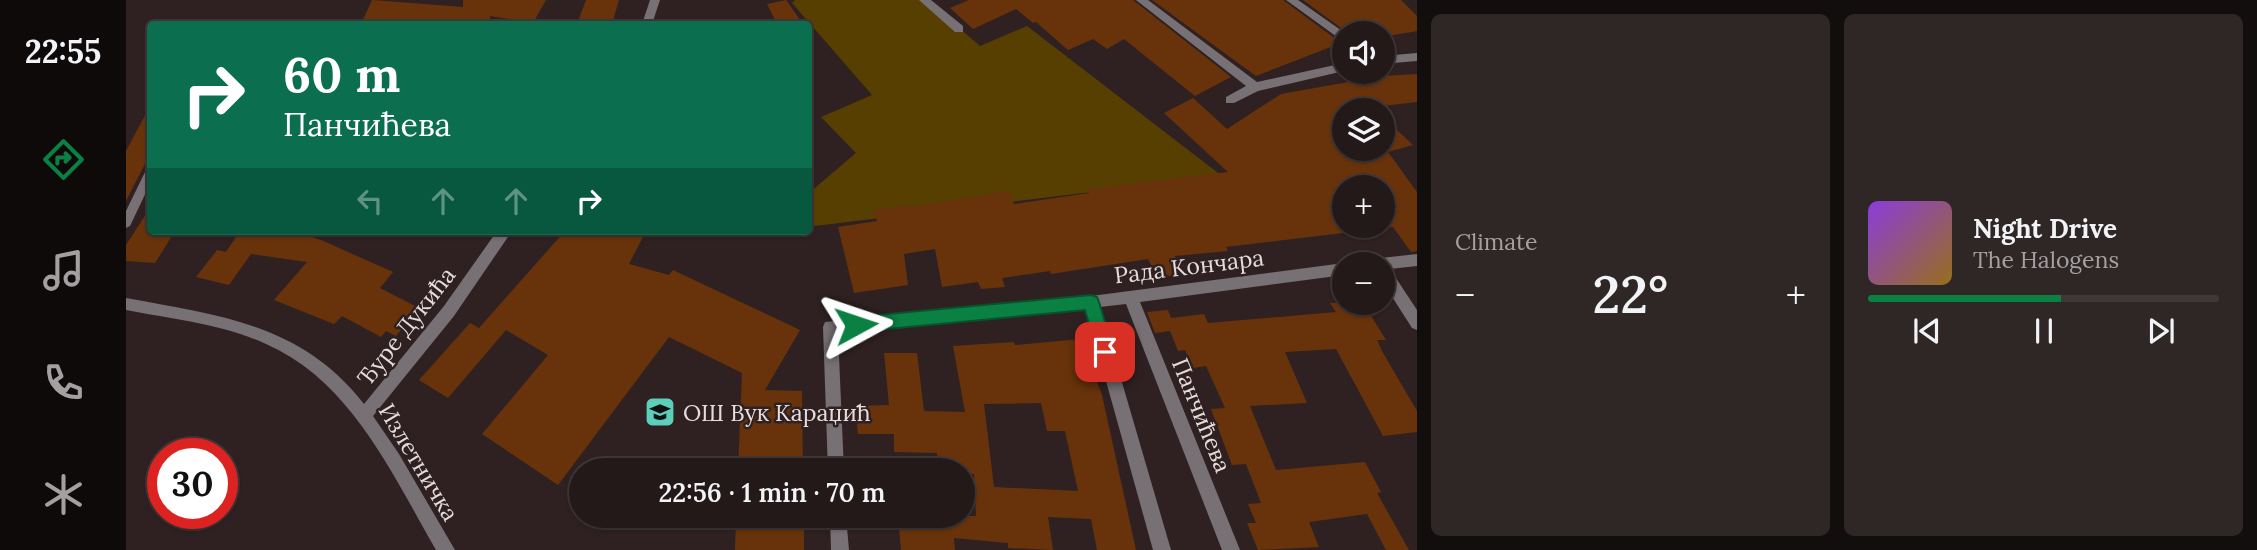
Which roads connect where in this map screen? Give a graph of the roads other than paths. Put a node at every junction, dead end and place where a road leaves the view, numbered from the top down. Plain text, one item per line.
1 (655, 0) edge
2 (924, 0) edge
3 (1140, 0) edge
4 (1291, 0) edge
5 (648, 21) edge
6 (958, 29) dead end
7 (1332, 29) edge
8 (1417, 57) edge
9 (1395, 59) edge
10 (1332, 70) edge
11 (1255, 87) junction
12 (1230, 100) dead end
13 (147, 179) edge
14 (126, 222) edge
15 (502, 235) edge
16 (1417, 260) edge
17 (1395, 264) edge
18 (1332, 271) edge
19 (1395, 287) edge
20 (1131, 297) junction
21 (1091, 302) junction
22 (126, 304) edge
23 (1417, 323) edge
24 (365, 414) junction
25 (835, 458) edge
26 (839, 528) edge
27 (446, 550) edge
28 (840, 550) edge
29 (1162, 550) edge
30 (1231, 550) edge

1 - 5 street
2 - 6 street
3 - 11 street
4 - 7 street
8 - 9 street
10 - 11 street
11 - 12 street
13 - 14 lane
15 - 24 street, Ђуре Дукића
16 - 17 street
18 - 20 street, Рада Кончара
19 - 23 street
20 - 21 street, Рада Кончара
20 - 30 street, Панчићева
21 - 25 street, Рада Кончара
21 - 29 street
22 - 24 street, Излетничка
24 - 27 street, Излетничка
26 - 28 street

